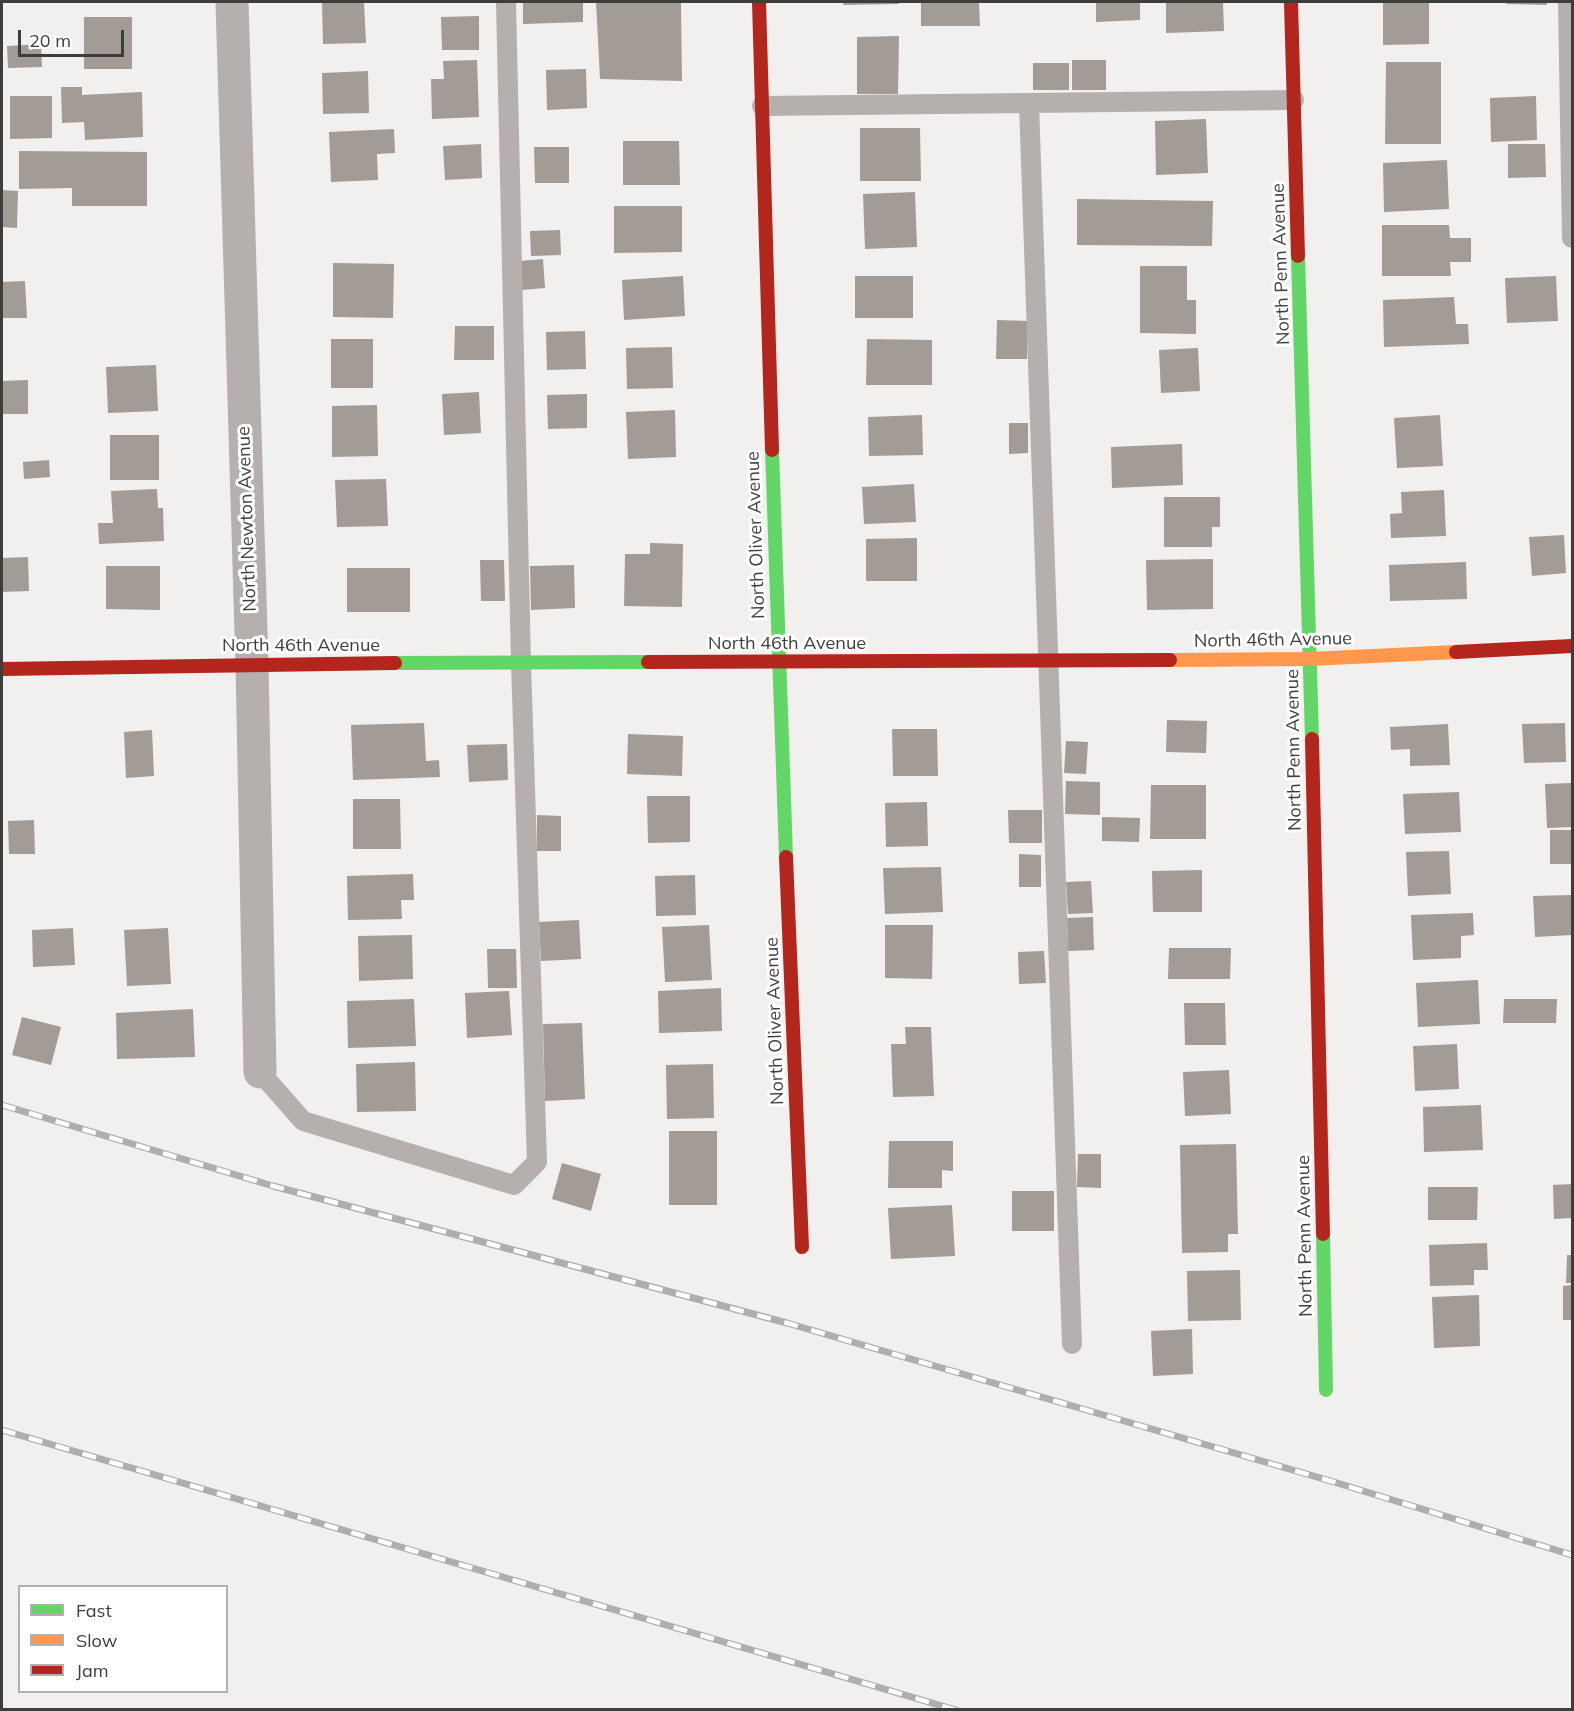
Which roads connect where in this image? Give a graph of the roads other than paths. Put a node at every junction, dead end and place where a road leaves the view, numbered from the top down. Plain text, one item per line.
1 (232, 2) edge
2 (506, 2) edge
3 (759, 2) edge
4 (1291, 2) edge
5 (1568, 2) edge
6 (1294, 99) junction
7 (1029, 104) junction
8 (762, 106) junction
9 (1572, 237) edge
10 (1572, 646) edge
11 (1310, 659) junction
12 (1048, 661) junction
13 (778, 662) junction
14 (521, 663) junction
15 (252, 664) junction
16 (2, 669) edge
17 (260, 1072) joint
18 (802, 1247) dead end
19 (1072, 1344) dead end
20 (1326, 1390) dead end

1 - 15 street, North Newton Avenue
2 - 14 lane
3 - 8 street, North Oliver Avenue
4 - 6 street, North Penn Avenue
5 - 9 lane
6 - 7 lane
6 - 11 street, North Penn Avenue
7 - 8 lane
7 - 12 lane
8 - 13 street, North Oliver Avenue
10 - 11 street, North 46th Avenue
11 - 12 street, North 46th Avenue
11 - 20 street, North Penn Avenue
12 - 13 street, North 46th Avenue
12 - 19 lane
13 - 14 street, North 46th Avenue
13 - 18 street, North Oliver Avenue
14 - 15 street, North 46th Avenue
14 - 17 lane
15 - 16 street, North 46th Avenue
15 - 17 street, North Newton Avenue

